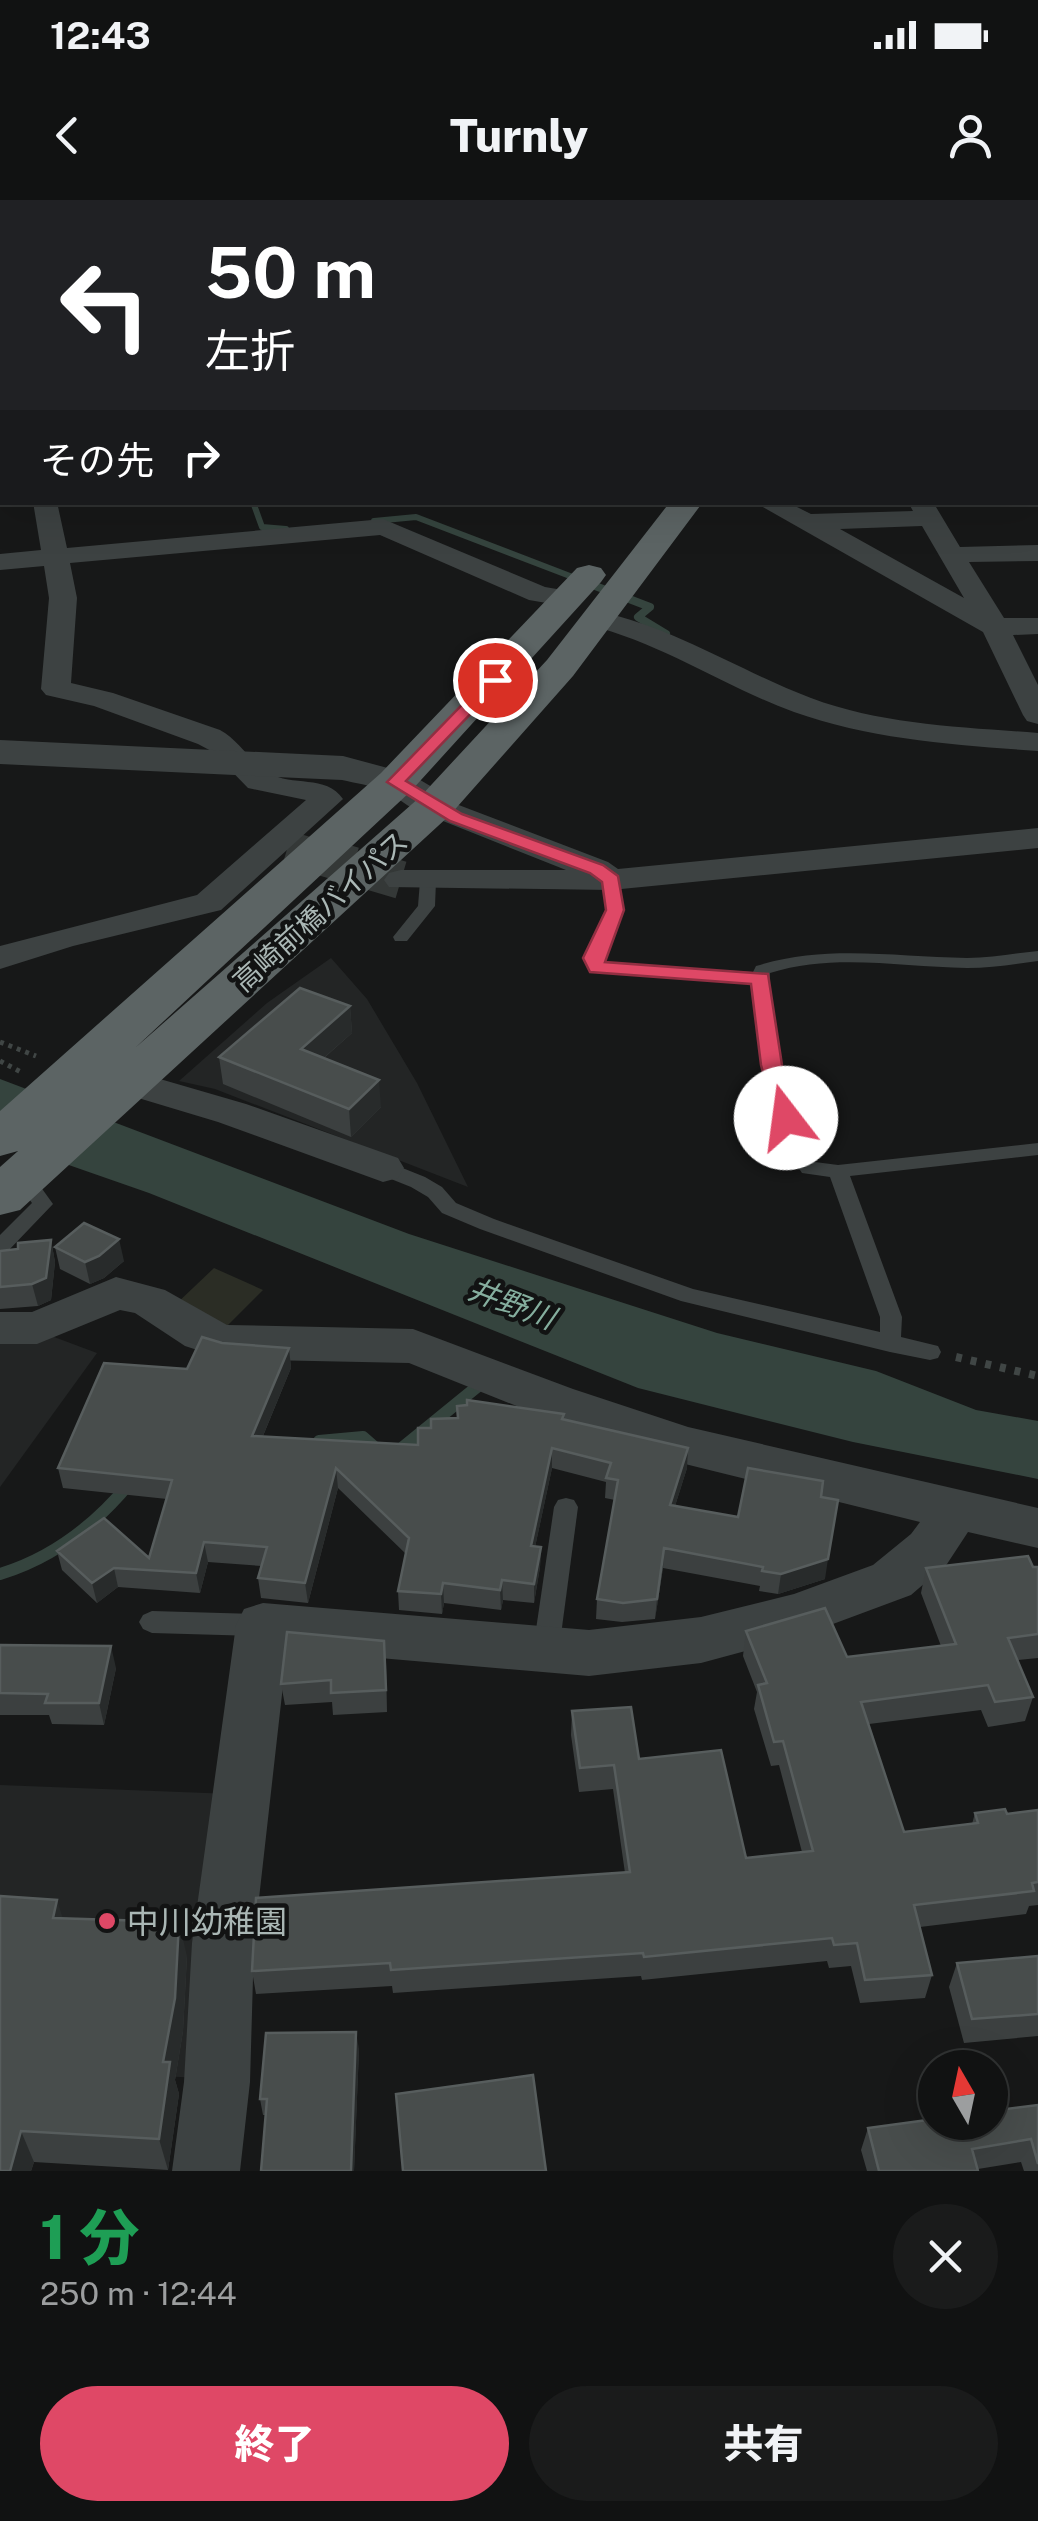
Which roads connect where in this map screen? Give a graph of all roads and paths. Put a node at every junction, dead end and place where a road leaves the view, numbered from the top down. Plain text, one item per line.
1 (45, 505) edge
2 (646, 505) edge
3 (684, 505) edge
4 (773, 505) edge
5 (924, 510) edge
6 (810, 522) junction
7 (1038, 554) edge
8 (952, 555) junction
9 (54, 557) junction
10 (0, 562) edge
11 (584, 609) junction
12 (1038, 626) edge
13 (995, 627) junction
14 (1038, 715) edge
15 (1038, 742) edge
16 (0, 752) edge
17 (239, 762) junction
18 (396, 782) junction
19 (435, 806) junction
20 (1038, 838) edge
21 (414, 880) joint
22 (611, 880) junction
23 (401, 937) dead end
24 (1038, 956) edge
25 (0, 958) edge
26 (761, 978) junction
27 (0, 1042) edge
28 (91, 1076) junction
29 (1038, 1149) edge
30 (382, 1168) joint
31 (838, 1170) junction
32 (8, 1171) edge
33 (0, 1247) edge
34 (0, 1328) edge
35 (890, 1344) junction
36 (930, 1352) joint
37 (1038, 1376) edge
38 (566, 1507) dead end
39 (954, 1512) junction
40 (1038, 1528) edge
41 (152, 1622) dead end
42 (263, 1625) junction
43 (546, 1650) junction
44 (206, 2171) edge

1 - 9 street
2 - 11 highway, 高崎前橋バイパス
3 - 11 highway, 高崎前橋バイパス
4 - 6 street
5 - 6 street
5 - 8 street
6 - 13 street
7 - 8 street
8 - 13 street
9 - 10 street
9 - 11 street
9 - 17 street
11 - 15 street
11 - 18 highway, 高崎前橋バイパス
11 - 19 highway, 高崎前橋バイパス
12 - 13 street
13 - 14 street
16 - 17 street
17 - 18 street
17 - 25 street
18 - 19 street
18 - 28 highway, 高崎前橋バイパス
19 - 22 street
19 - 28 highway, 高崎前橋バイパス
20 - 22 street
21 - 22 street
21 - 23 lane
22 - 26 lane
24 - 26 lane
26 - 31 lane
27 - 28 path
28 - 30 street
28 - 32 highway, 高崎前橋バイパス
29 - 31 lane
30 - 35 lane
31 - 35 lane
32 - 33 lane
34 - 39 street
35 - 36 lane
36 - 37 path
38 - 43 lane
39 - 40 street
39 - 43 street
41 - 42 lane
42 - 43 street
42 - 44 street

